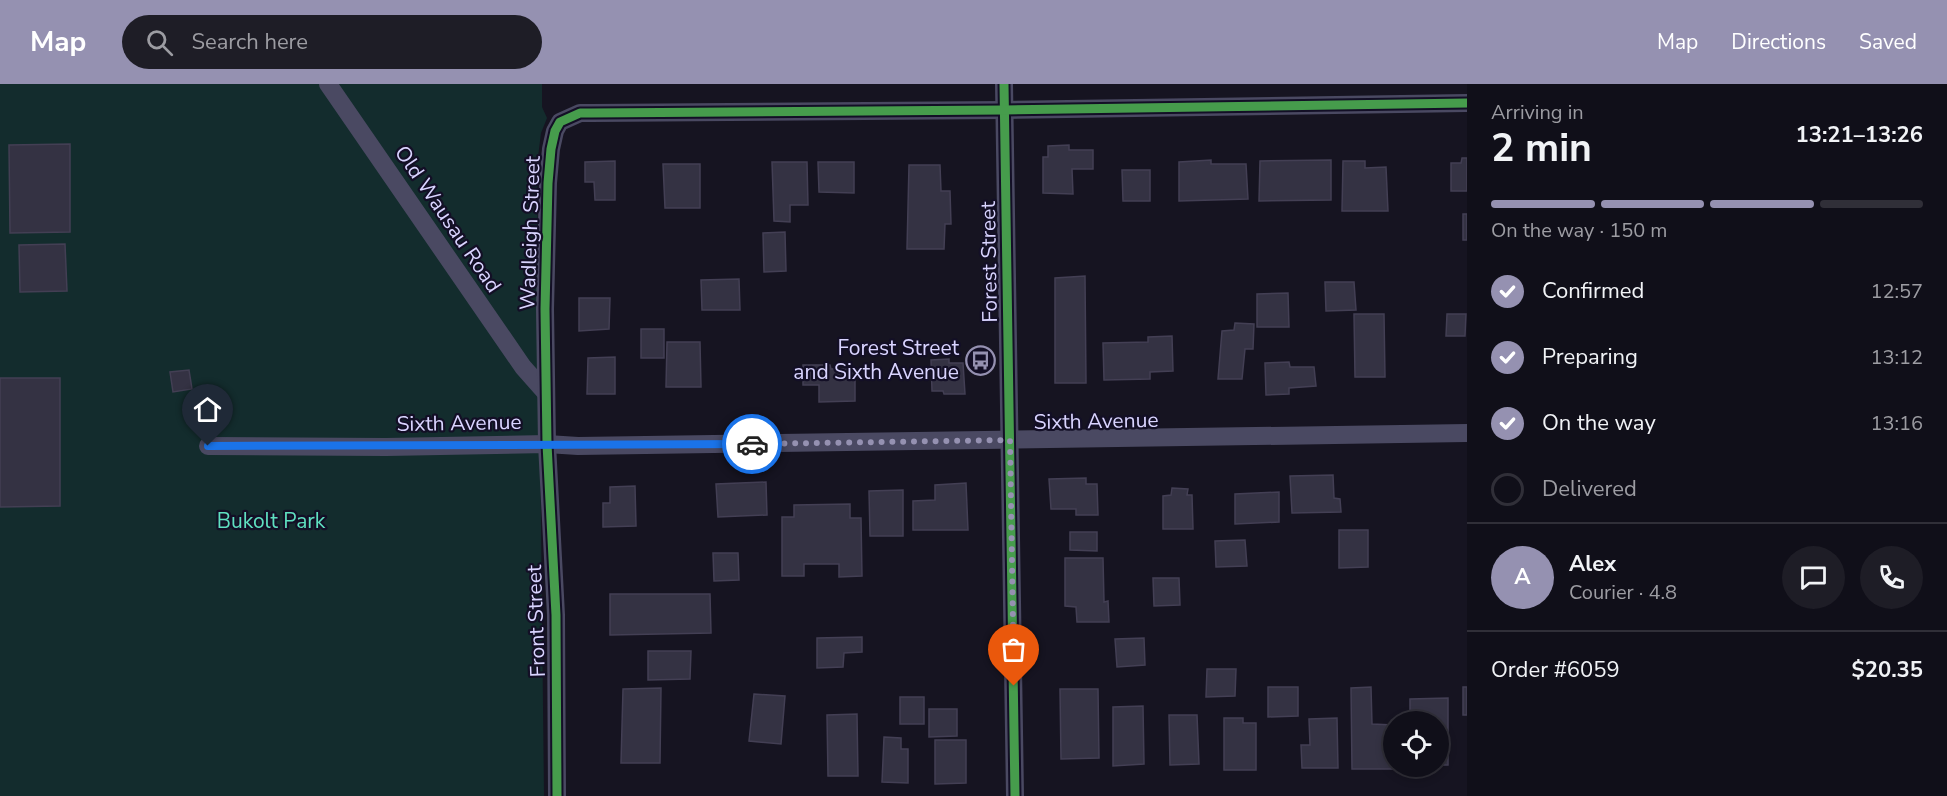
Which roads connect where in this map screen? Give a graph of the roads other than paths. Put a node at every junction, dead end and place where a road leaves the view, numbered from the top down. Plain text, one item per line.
1 (328, 84) edge
2 (1004, 84) edge
3 (1467, 102) edge
4 (1004, 110) junction
5 (546, 393) junction
6 (1467, 433) edge
7 (1010, 440) junction
8 (547, 444) junction
9 (208, 446) dead end
10 (557, 796) edge
11 (1016, 796) edge

1 - 5 street, Old Wausau Road
2 - 4 street, Forest Street
3 - 4 street, Wadleigh Street
4 - 5 street, Wadleigh Street
4 - 7 street, Forest Street
5 - 8 street
6 - 7 street, Sixth Avenue
7 - 8 street, Sixth Avenue
7 - 11 street, Forest Street
8 - 9 street, Sixth Avenue
8 - 10 street, Front Street

